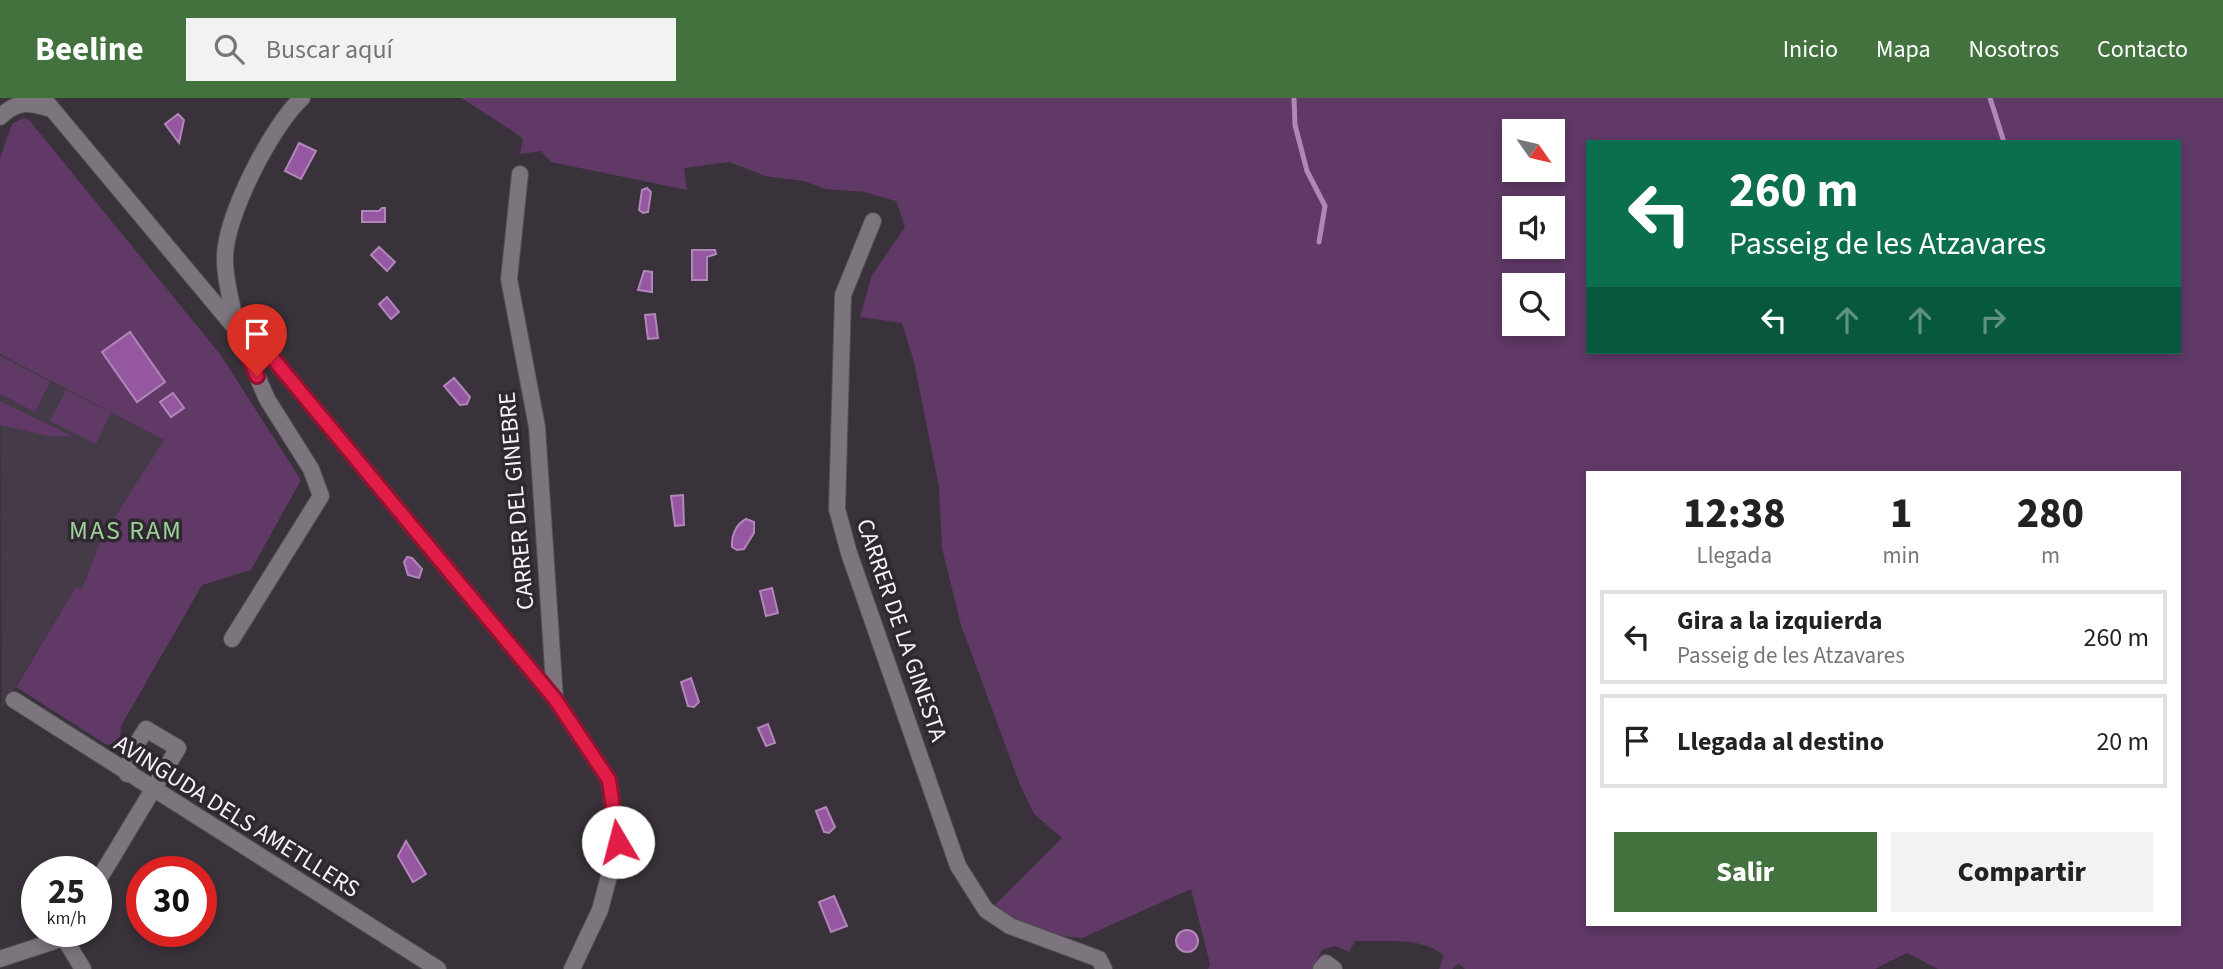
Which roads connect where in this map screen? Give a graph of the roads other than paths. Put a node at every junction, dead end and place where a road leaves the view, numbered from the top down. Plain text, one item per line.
1 (302, 98) edge
2 (48, 104) edge
3 (0, 117) edge
4 (520, 174) dead end
5 (873, 221) dead end
6 (237, 330) junction
7 (232, 639) dead end
8 (555, 699) junction
9 (14, 700) dead end
10 (127, 774) junction
11 (152, 790) junction
12 (112, 857) edge
13 (33, 947) edge
14 (72, 947) edge
15 (0, 960) edge
16 (83, 969) edge
17 (438, 969) edge
18 (572, 969) edge
19 (1104, 969) edge
20 (1321, 969) edge
21 (1334, 969) edge

1 - 6 street
2 - 3 street
2 - 6 street
4 - 8 street, CARRER DEL GINEBRE
5 - 19 street, CARRER DE LA GINESTA
6 - 7 street
6 - 8 street
8 - 18 street
9 - 10 street, AVINGUDA DELS AMETLLERS
10 - 11 street, AVINGUDA DELS AMETLLERS
10 - 11 street
11 - 12 street
11 - 17 street, AVINGUDA DELS AMETLLERS
13 - 15 street
14 - 16 street
20 - 21 street

